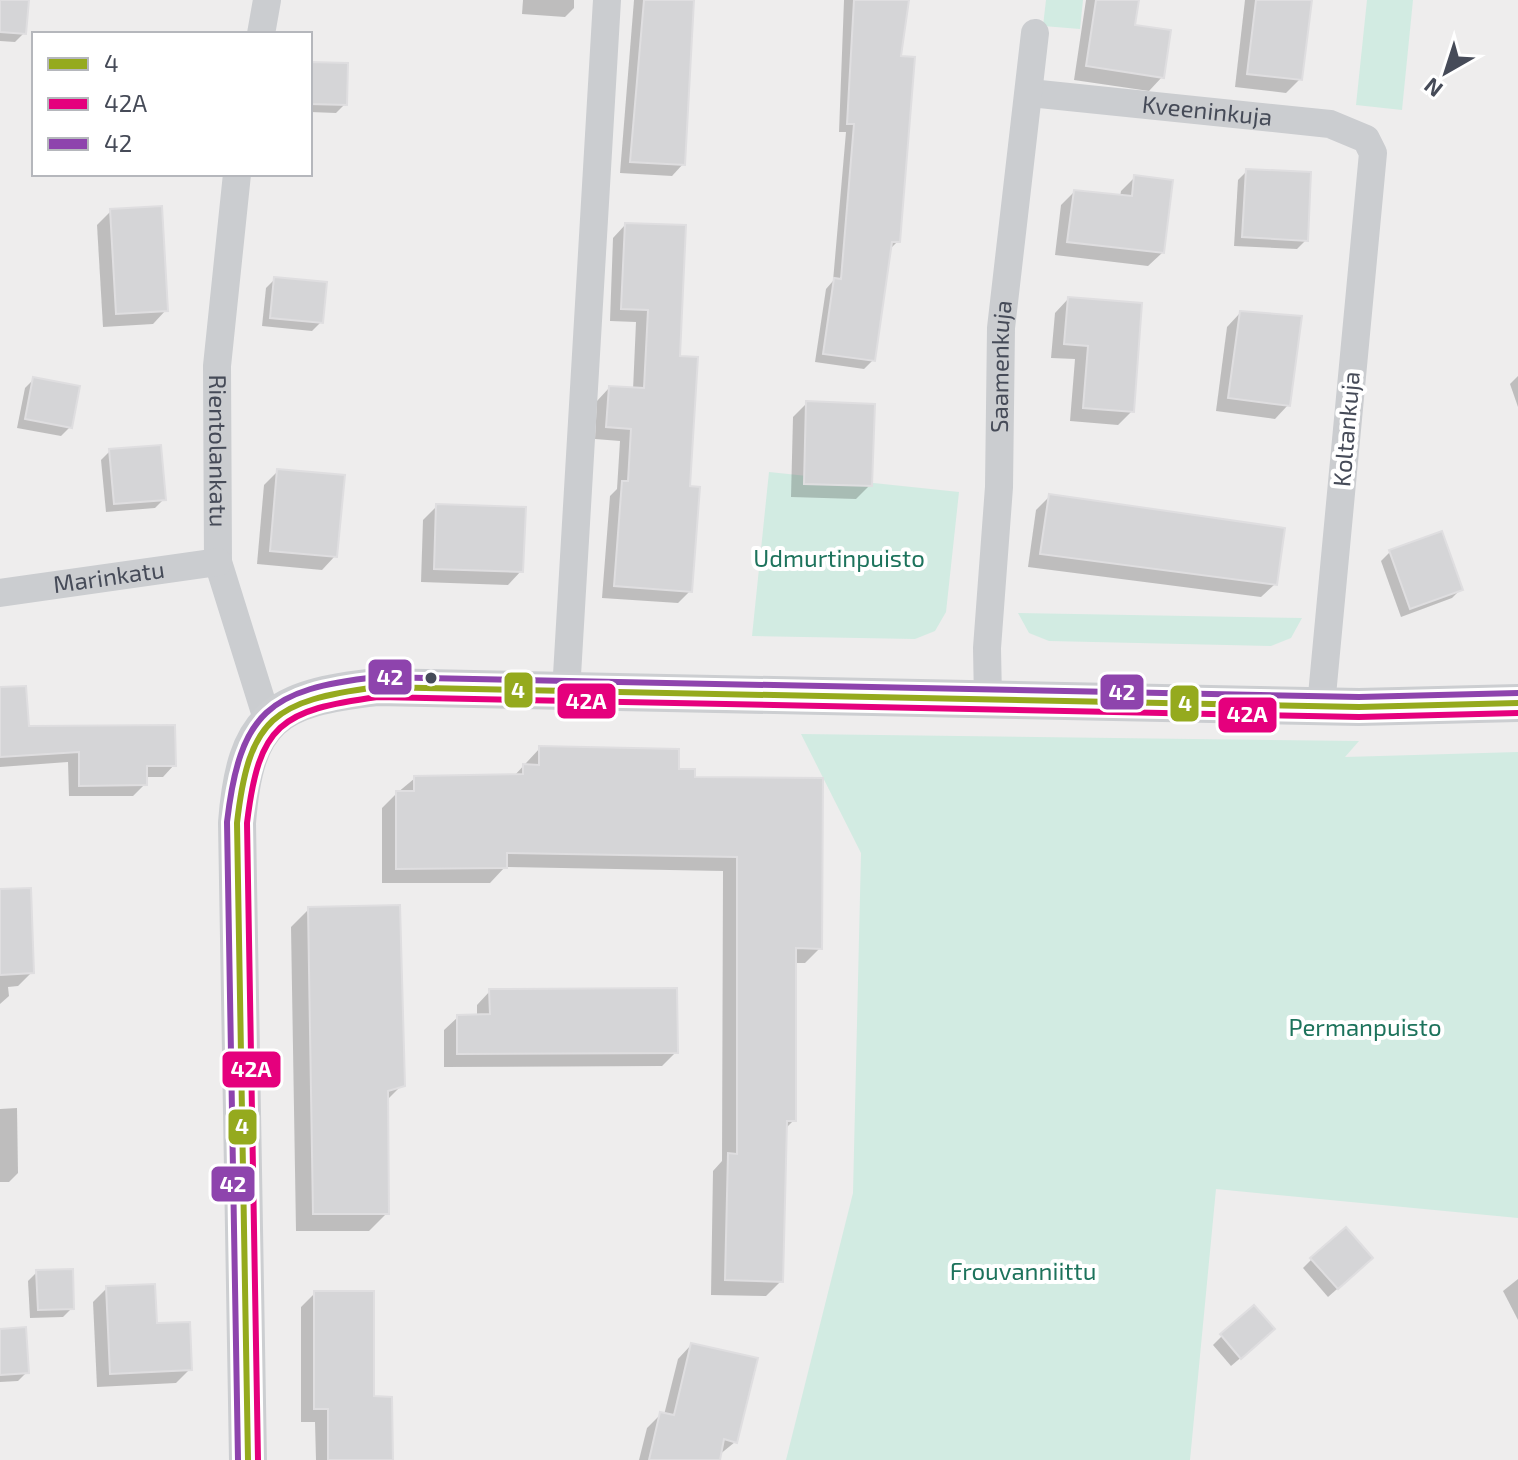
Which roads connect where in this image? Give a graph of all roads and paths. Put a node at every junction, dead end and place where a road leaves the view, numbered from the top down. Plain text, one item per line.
1 (267, 0) edge
2 (607, 0) edge
3 (261, 32) edge
4 (1035, 33) dead end
5 (1030, 93) junction
6 (1373, 153) joint
7 (237, 176) edge
8 (218, 562) junction
9 (0, 593) edge
10 (566, 692) junction
11 (988, 700) junction
12 (1518, 703) edge
13 (1321, 706) junction
14 (268, 722) junction
15 (248, 1460) edge

1 - 3 street
2 - 10 street
4 - 5 street, Saamenkuja
5 - 6 street, Kveeninkuja
5 - 11 street, Saamenkuja
6 - 13 street, Koltankuja
7 - 8 street, Rientolankatu
8 - 9 street, Marinkatu
8 - 14 street, Rientolankatu
10 - 11 street
10 - 14 street
11 - 13 street
12 - 13 street
14 - 15 street

